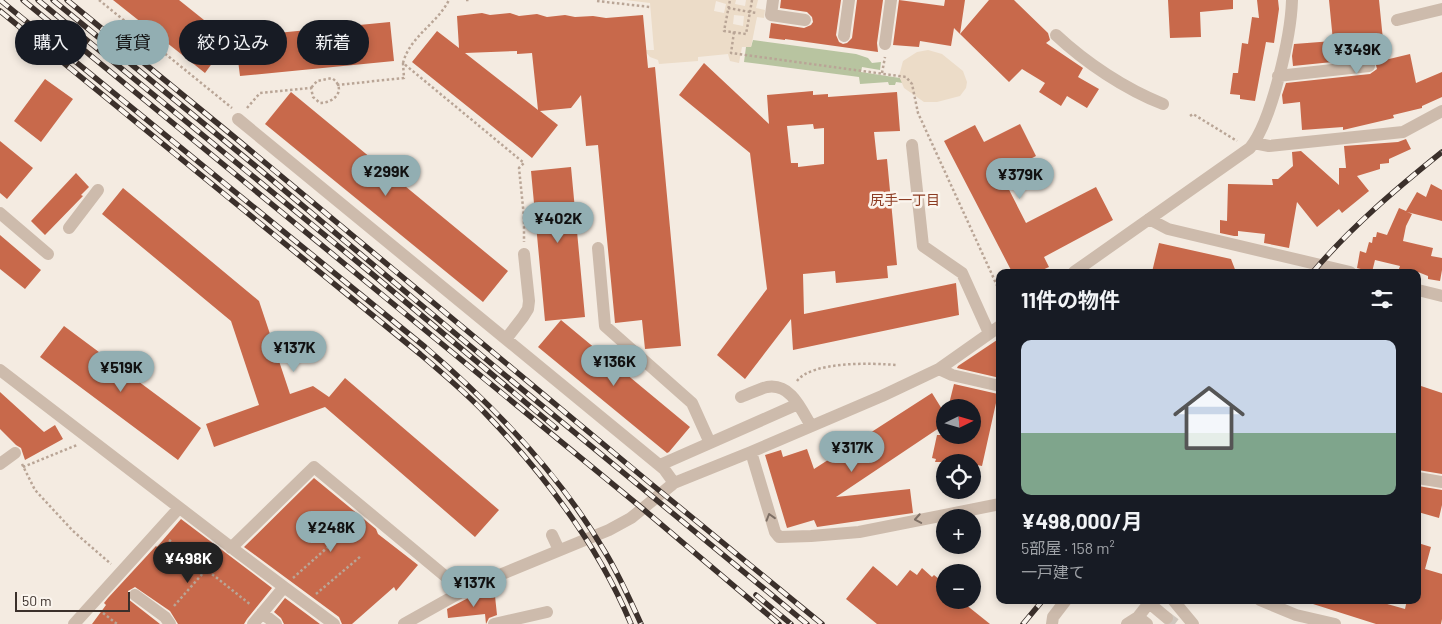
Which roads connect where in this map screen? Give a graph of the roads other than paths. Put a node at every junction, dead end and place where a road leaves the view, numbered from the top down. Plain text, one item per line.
1 (773, 0) edge
2 (849, 0) edge
3 (891, 0) edge
4 (1292, 0) edge
5 (1442, 8) edge
6 (805, 20) dead end
7 (1397, 20) dead end
8 (1056, 35) dead end
9 (844, 36) dead end
10 (1359, 42) dead end
11 (885, 44) dead end
12 (1278, 76) junction
13 (1163, 104) dead end
14 (1442, 110) edge
15 (239, 117) road end
16 (1254, 143) junction
17 (912, 145) dead end
18 (98, 190) dead end
19 (0, 213) edge
20 (1149, 219) junction
21 (69, 228) dead end
22 (598, 248) dead end
23 (48, 254) dead end
24 (524, 254) road end
25 (1078, 269) edge
26 (1337, 269) edge
27 (1421, 291) edge
28 (1442, 296) edge
29 (995, 330) edge
30 (506, 339) junction
31 (939, 369) junction
32 (0, 370) edge
33 (996, 385) edge
34 (741, 397) dead end
35 (796, 400) junction
36 (811, 426) junction
37 (710, 443) junction
38 (751, 452) junction
39 (16, 453) road end
40 (0, 464) edge
41 (660, 466) junction
42 (1421, 478) edge
43 (1442, 482) edge
44 (674, 483) junction
45 (996, 505) edge
46 (179, 508) junction
47 (552, 534) dead end
48 (230, 547) junction
49 (559, 550) junction
50 (284, 586) junction
51 (463, 592) junction
52 (135, 595) dead end
53 (1063, 604) edge
54 (1148, 604) edge
55 (1153, 604) edge
56 (1176, 604) edge
57 (1270, 604) edge
58 (547, 612) dead end
59 (262, 613) junction
60 (1167, 618) tunnel mouth
61 (168, 620) edge
62 (413, 622) edge
63 (1137, 622) edge
64 (74, 624) edge
65 (253, 624) edge
66 (276, 624) edge
67 (334, 624) edge
68 (494, 624) edge
69 (1052, 624) edge
70 (1194, 624) edge
71 (1335, 624) edge

1 - 6 street
2 - 9 street
3 - 11 street
4 - 12 street
5 - 7 street
8 - 13 street
10 - 12 street
12 - 16 street
14 - 16 street
15 - 30 street
16 - 20 street
17 - 29 street
18 - 21 street
19 - 23 street
20 - 25 street
20 - 26 street
22 - 37 street
24 - 30 street
27 - 28 street
29 - 31 street
30 - 41 street
31 - 33 street
31 - 36 street
32 - 46 street
34 - 35 street
35 - 36 street
35 - 37 street
36 - 38 street
37 - 41 street
38 - 44 street
45 -> 38 street
39 - 40 street
41 - 44 street
42 - 43 street
44 - 49 street
46 - 48 street
46 - 64 street
47 - 49 street
48 - 50 street
48 - 51 street
49 - 51 street
50 - 59 street
50 - 67 street
51 - 62 street
52 - 61 street
53 - 69 street
54 - 63 street
55 - 60 street
56 - 70 street
57 - 71 street
58 - 68 street
59 - 65 street
59 - 66 street

